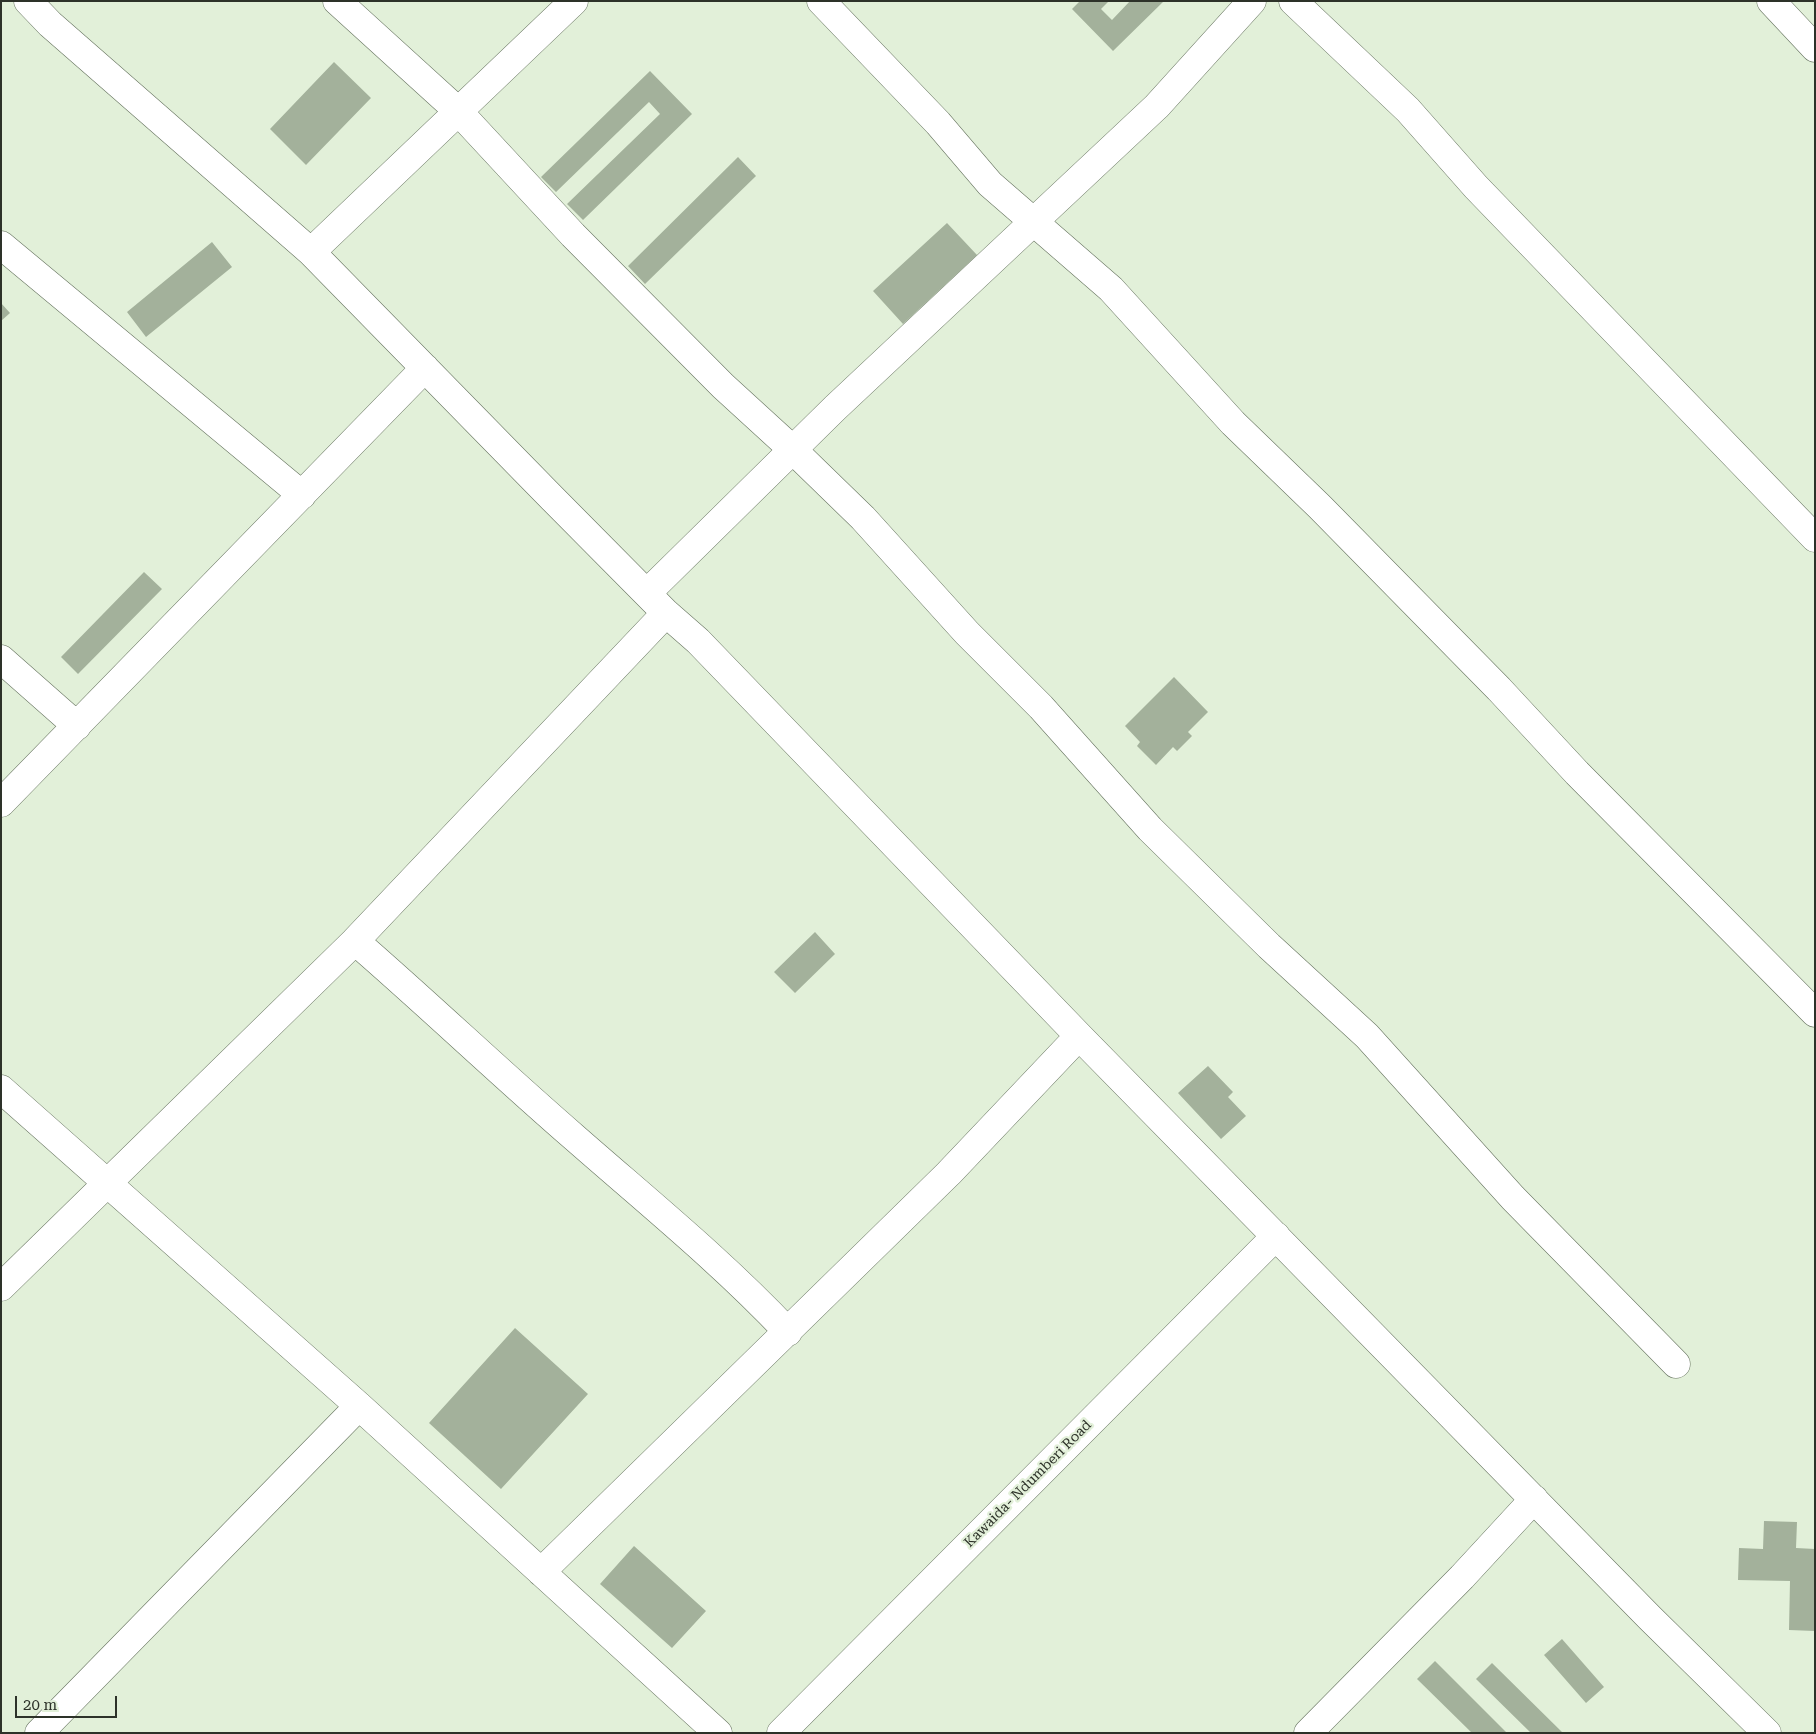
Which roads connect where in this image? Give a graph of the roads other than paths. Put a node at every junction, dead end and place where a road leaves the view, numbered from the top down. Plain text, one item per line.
1 (28, 1) edge
2 (337, 1) edge
3 (574, 1) edge
4 (821, 1) edge
5 (1252, 1) edge
6 (1292, 1) edge
7 (1771, 1) edge
8 (1815, 48) edge
9 (458, 111) junction
10 (1034, 223) junction
11 (1, 245) edge
12 (311, 252) junction
13 (425, 368) junction
14 (793, 450) junction
15 (302, 495) junction
16 (1815, 538) edge
17 (647, 593) junction
18 (666, 613) junction
19 (1, 659) edge
20 (77, 726) junction
21 (1, 803) edge
22 (355, 941) junction
23 (1815, 1013) edge
24 (1080, 1036) junction
25 (1, 1088) edge
26 (108, 1182) junction
27 (1276, 1236) junction
28 (1, 1287) edge
29 (788, 1332) junction
30 (1676, 1364) dead end
31 (359, 1406) junction
32 (1534, 1500) junction
33 (541, 1572) junction
34 (39, 1733) edge
35 (718, 1733) edge
36 (780, 1733) edge
37 (1308, 1733) edge
38 (1767, 1733) edge

1 - 12 street
2 - 9 street
3 - 9 street
4 - 10 street
5 - 10 street
6 - 16 street
7 - 8 street
9 - 12 street
9 - 14 street
10 - 14 street
10 - 23 street
11 - 15 street
12 - 13 street
13 - 15 street
13 - 17 street
14 - 17 street
14 - 30 street
15 - 20 street
17 - 18 street
18 - 22 street
18 - 24 street
19 - 20 street
20 - 21 street
22 - 26 street
22 - 29 street
24 - 27 street
24 - 29 street
25 - 26 street
26 - 28 street
26 - 31 street
27 - 32 street
27 - 36 street, Kawaida- Ndumberi Road
29 - 33 street
31 - 33 street
31 - 34 street
32 - 37 street
32 - 38 street
33 - 35 street

